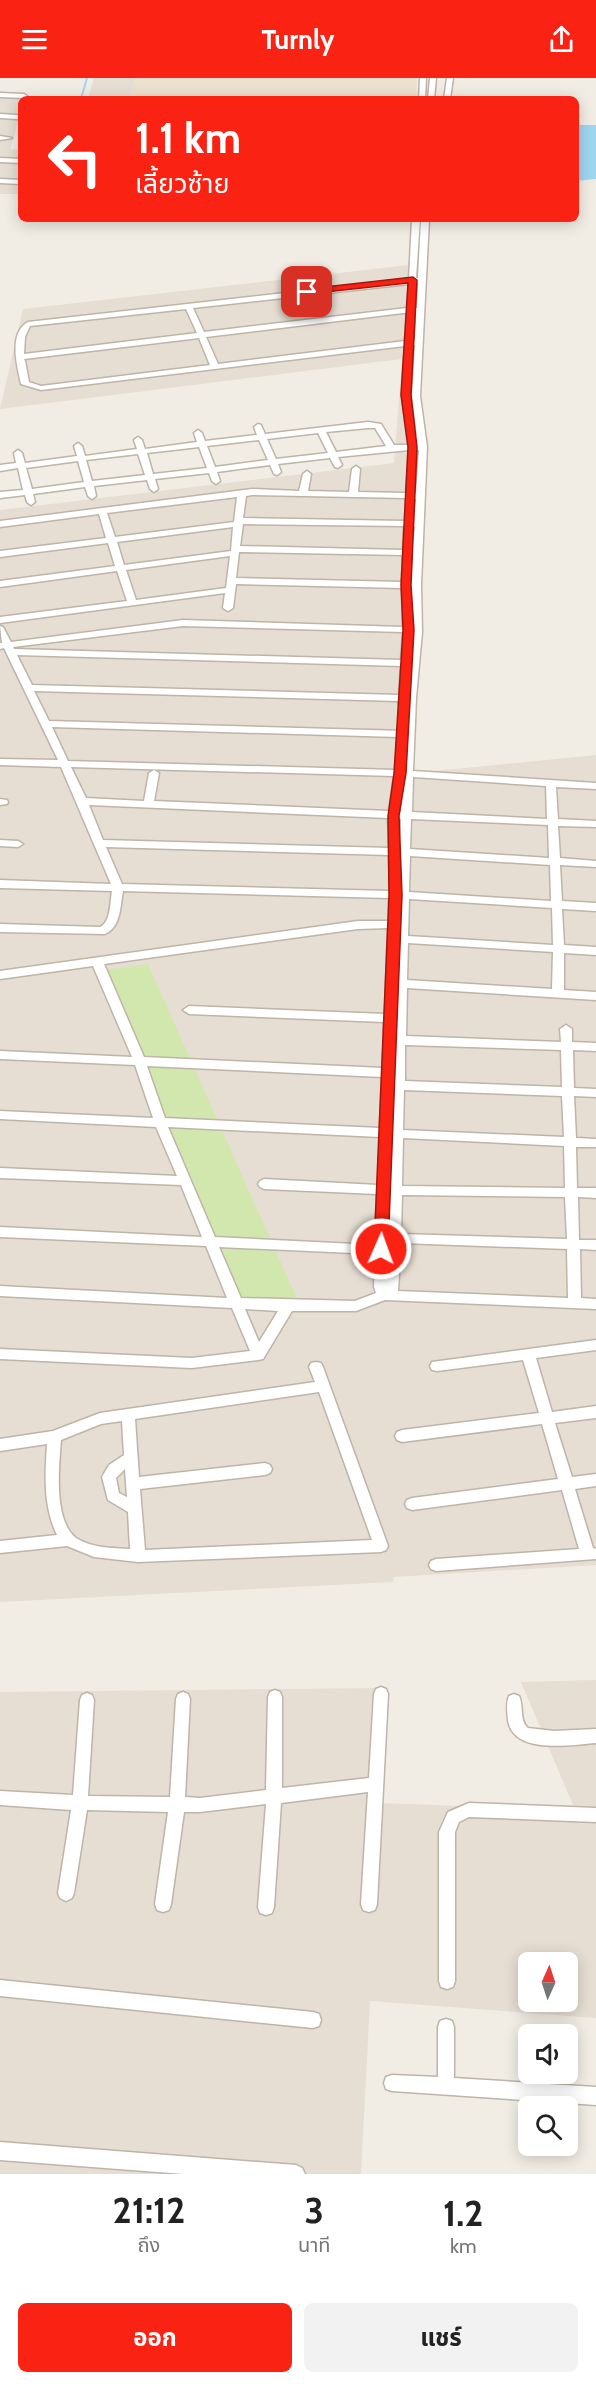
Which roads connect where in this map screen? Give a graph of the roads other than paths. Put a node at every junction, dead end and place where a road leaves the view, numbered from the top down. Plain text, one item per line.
1 (423, 78) edge
2 (433, 78) edge
3 (450, 78) edge
4 (0, 95) edge
5 (24, 96) dead end
6 (422, 96) edge
7 (431, 96) edge
8 (447, 96) edge
9 (0, 116) edge
10 (16, 117) dead end
11 (0, 138) edge
12 (9, 138) dead end
13 (0, 160) edge
14 (18, 161) edge
15 (0, 182) edge
16 (18, 182) edge
17 (416, 222) edge
18 (424, 222) edge
19 (419, 254) junction
20 (418, 280) junction
21 (188, 305) junction
22 (416, 310) junction
23 (201, 335) junction
24 (415, 342) junction
25 (20, 357) junction
26 (215, 366) junction
27 (258, 427) dead end
28 (321, 430) junction
29 (198, 433) dead end
30 (262, 437) junction
31 (138, 440) dead end
32 (202, 444) junction
33 (78, 446) dead end
34 (418, 447) junction
35 (391, 448) junction
36 (142, 451) junction
37 (18, 453) dead end
38 (333, 455) junction
39 (82, 458) junction
40 (273, 463) junction
41 (21, 465) junction
42 (338, 465) dead end
43 (0, 468) edge
44 (356, 469) dead end
45 (212, 470) junction
46 (277, 472) dead end
47 (307, 474) dead end
48 (151, 477) junction
49 (216, 481) dead end
50 (90, 484) junction
51 (154, 489) dead end
52 (28, 492) junction
53 (303, 493) junction
54 (242, 494) junction
55 (0, 495) edge
56 (353, 495) junction
57 (92, 496) dead end
58 (415, 496) junction
59 (31, 502) dead end
60 (102, 512) junction
61 (238, 523) junction
62 (0, 524) edge
63 (414, 524) junction
64 (111, 540) junction
65 (234, 551) junction
66 (413, 553) junction
67 (0, 554) edge
68 (121, 568) junction
69 (0, 584) edge
70 (411, 585) junction
71 (230, 586) junction
72 (132, 603) junction
73 (228, 608) dead end
74 (0, 620) edge
75 (0, 629) edge
76 (418, 631) junction
77 (6, 648) edge
78 (410, 662) junction
79 (28, 688) junction
80 (407, 698) junction
81 (45, 724) junction
82 (406, 734) junction
83 (0, 762) edge
84 (63, 763) junction
85 (154, 773) dead end
86 (404, 774) junction
87 (551, 784) junction
88 (596, 786) edge
89 (82, 801) junction
90 (149, 803) junction
91 (393, 816) junction
92 (407, 817) junction
93 (552, 822) junction
94 (596, 824) edge
95 (0, 843) edge
96 (101, 843) junction
97 (18, 844) dead end
98 (400, 852) junction
99 (554, 861) junction
100 (596, 864) edge
101 (0, 884) edge
102 (118, 888) junction
103 (400, 896) junction
104 (556, 904) junction
105 (596, 907) edge
106 (399, 924) junction
107 (0, 928) edge
108 (404, 939) junction
109 (560, 949) junction
110 (596, 951) edge
111 (97, 962) junction
112 (0, 975) edge
113 (403, 984) junction
114 (558, 992) junction
115 (596, 996) edge
116 (189, 1010) dead end
117 (395, 1018) junction
118 (566, 1029) dead end
119 (395, 1040) junction
120 (566, 1046) junction
121 (596, 1047) edge
122 (0, 1055) edge
123 (139, 1060) junction
124 (393, 1079) junction
125 (569, 1092) junction
126 (596, 1093) edge
127 (0, 1115) edge
128 (160, 1122) junction
129 (391, 1134) junction
130 (569, 1141) junction
131 (596, 1143) edge
132 (0, 1173) edge
133 (184, 1181) junction
134 (264, 1184) dead end
135 (389, 1190) junction
136 (571, 1192) junction
137 (596, 1193) edge
138 (0, 1232) edge
139 (210, 1241) junction
140 (389, 1244) junction
141 (574, 1245) junction
142 (596, 1245) edge
143 (0, 1291) edge
144 (384, 1295) junction
145 (234, 1302) junction
146 (575, 1303) junction
147 (596, 1304) edge
148 (288, 1306) junction
149 (596, 1345) edge
150 (0, 1354) edge
151 (258, 1355) junction
152 (528, 1355) junction
153 (437, 1366) dead end
154 (316, 1367) dead end
155 (323, 1386) junction
156 (596, 1412) edge
157 (128, 1415) junction
158 (549, 1418) junction
159 (402, 1436) dead end
160 (54, 1437) junction
161 (0, 1445) edge
162 (131, 1458) junction
163 (265, 1469) dead end
164 (596, 1480) edge
165 (133, 1484) junction
166 (567, 1484) junction
167 (412, 1504) dead end
168 (135, 1509) junction
169 (69, 1540) junction
170 (0, 1547) edge
171 (592, 1554) edge
172 (138, 1556) junction
173 (436, 1565) dead end
174 (381, 1694) dead end
175 (275, 1697) dead end
176 (183, 1699) dead end
177 (87, 1700) dead end
178 (514, 1701) dead end
179 (596, 1736) edge
180 (376, 1784) junction
181 (274, 1797) junction
182 (0, 1798) edge
183 (80, 1803) junction
184 (177, 1804) junction
185 (596, 1815) edge
186 (66, 1893) dead end
187 (163, 1904) dead end
188 (369, 1904) dead end
189 (266, 1907) dead end
190 (447, 1981) dead end
191 (0, 1988) edge
192 (313, 2020) dead end
193 (446, 2027) dead end
194 (392, 2083) dead end
195 (446, 2087) junction
196 (596, 2096) edge
197 (0, 2151) edge
198 (296, 2174) edge

1 - 6 street
2 - 7 street
3 - 8 street
4 - 5 street
9 - 10 street
11 - 12 street
13 - 14 street
15 - 16 street
17 - 19 street
18 - 19 street
19 - 20 street
20 - 21 street
20 - 22 street
21 - 23 street
21 - 25 street
22 - 23 street
22 - 24 street
23 - 25 street
23 - 26 street
24 - 26 street
24 - 34 street
25 - 26 street
27 - 30 street
28 - 30 street
28 - 35 street
28 - 38 street
29 - 32 street
30 - 32 street
30 - 40 street
31 - 36 street
32 - 36 street
32 - 45 street
33 - 39 street
34 - 35 street
34 - 58 street
35 - 38 street
36 - 39 street
36 - 48 street
37 - 41 street
38 - 40 street
38 - 42 street
39 - 41 street
39 - 50 street
40 - 45 street
40 - 46 street
41 - 43 street
41 - 52 street
44 - 56 street
45 - 48 street
45 - 49 street
47 - 53 street
48 - 50 street
48 - 51 street
50 - 52 street
50 - 57 street
52 - 55 street
52 - 59 street
53 - 54 street
53 - 56 street
54 - 60 street
54 - 61 street
56 - 58 street
58 - 63 street
60 - 62 street
60 - 64 street
61 - 63 street
61 - 64 street
61 - 65 street
63 - 66 street
64 - 67 street
64 - 68 street
65 - 66 street
65 - 68 street
65 - 71 street
66 - 70 street
68 - 69 street
68 - 72 street
70 - 71 street
70 - 76 street
71 - 72 street
71 - 73 street
72 - 74 street
75 - 77 street
76 - 77 street
76 - 78 street
77 - 78 street
77 - 79 street
78 - 80 street
79 - 80 street
79 - 81 street
80 - 82 street
81 - 82 street
81 - 84 street
82 - 86 street
83 - 84 street
84 - 86 street
84 - 89 street
85 - 90 street
86 - 87 street
86 - 91 street
86 - 92 street
87 - 88 street
87 - 93 street
89 - 90 street
89 - 96 street
90 - 91 street
91 - 92 street
91 - 98 street
92 - 93 street
92 - 98 street
93 - 94 street
93 - 99 street
95 - 97 street
96 - 98 street
96 - 102 street
98 - 99 street
98 - 103 street
99 - 100 street
99 - 104 street
101 - 102 street
102 - 103 street
102 - 107 street
103 - 104 street
103 - 106 street
104 - 105 street
104 - 109 street
106 - 108 street
106 - 111 street
106 - 117 street
108 - 109 street
108 - 113 street
109 - 110 street
109 - 114 street
111 - 112 street
111 - 123 street
113 - 114 street
113 - 117 street
114 - 115 street
116 - 117 street
117 - 119 street
118 - 120 street
119 - 120 street
119 - 124 street
120 - 121 street
120 - 125 street
122 - 123 street
123 - 124 street
123 - 128 street
124 - 125 street
124 - 129 street
125 - 126 street
125 - 130 street
127 - 128 street
128 - 129 street
128 - 133 street
129 - 130 street
129 - 135 street
130 - 131 street
130 - 136 street
132 - 133 street
133 - 139 street
134 - 135 street
135 - 136 street
135 - 140 street
136 - 137 street
136 - 141 street
138 - 139 street
139 - 140 street
139 - 145 street
140 - 141 street
140 - 144 street
141 - 142 street
141 - 146 street
143 - 145 street
144 - 146 street
144 - 148 street
145 - 148 street
145 - 151 street
146 - 147 street
148 - 151 street
149 - 152 street
150 - 151 street
152 - 153 street
152 - 158 street
154 - 155 street
155 - 157 street
155 - 172 street
156 - 158 street
157 - 160 street
157 - 162 street
158 - 159 street
158 - 166 street
160 - 161 street
160 - 169 street
162 - 165 street
162 - 168 street
163 - 165 street
164 - 166 street
165 - 168 street
166 - 167 street
166 - 171 street
168 - 172 street
169 - 170 street
169 - 172 street
171 - 173 street
174 - 180 street
175 - 181 street
176 - 184 street
177 - 183 street
178 - 179 street
180 - 181 street
180 - 188 street
181 - 184 street
181 - 189 street
182 - 183 street
183 - 184 street
183 - 186 street
184 - 187 street
185 - 190 street
191 - 192 street
193 - 195 street
194 - 195 street
195 - 196 street
197 - 198 street

